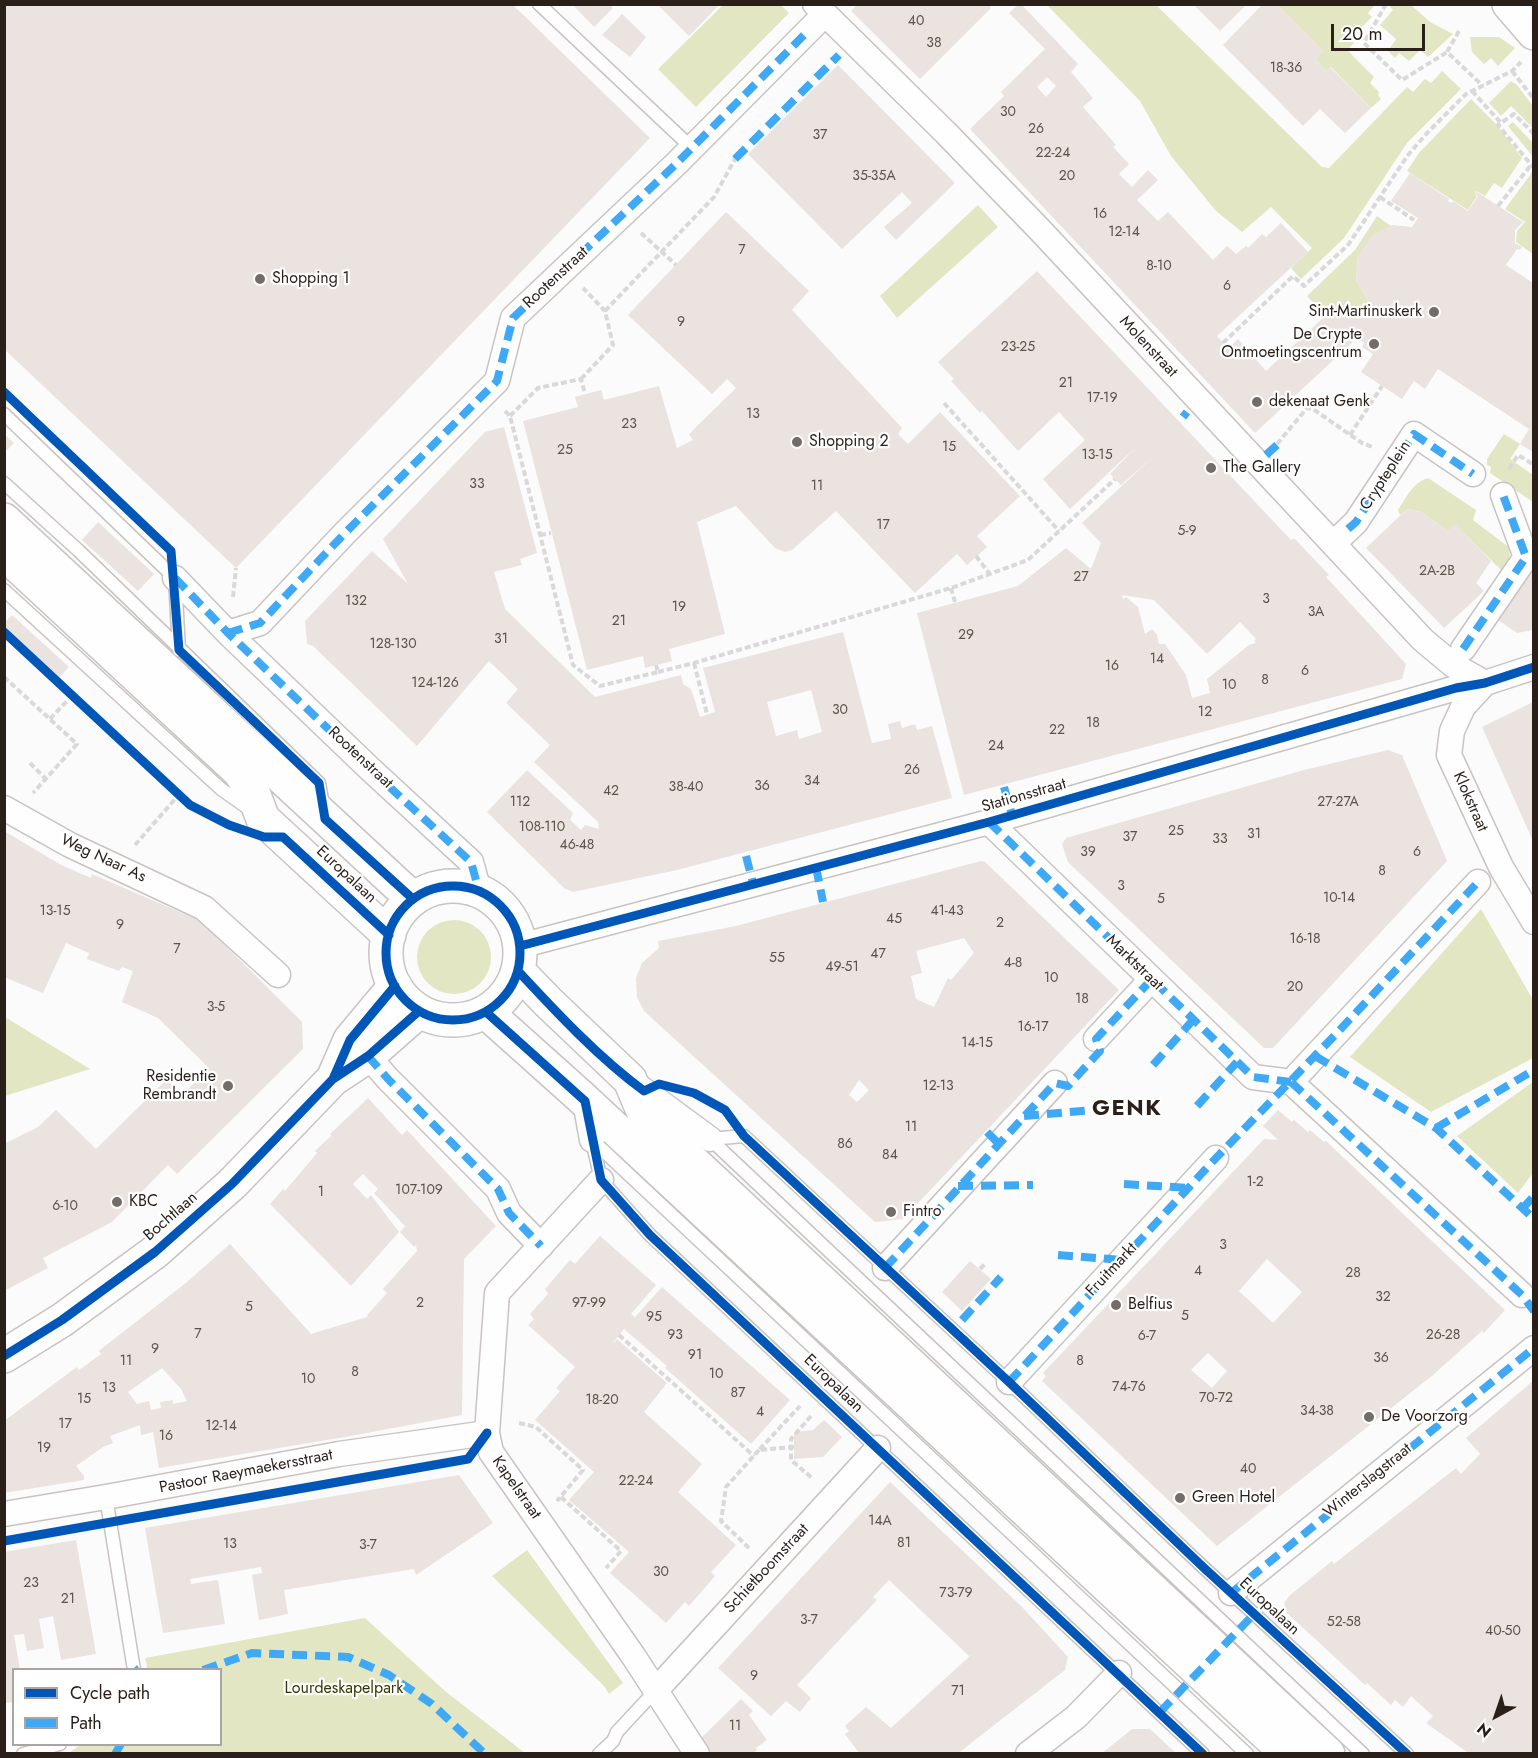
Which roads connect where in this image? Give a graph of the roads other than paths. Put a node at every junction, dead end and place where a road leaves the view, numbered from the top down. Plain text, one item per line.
1 (539, 4) edge
2 (1509, 4) edge
3 (820, 9) edge
4 (1531, 44) edge
5 (689, 150) junction
6 (4, 414) edge
7 (1473, 474) dead end
8 (4, 483) edge
9 (1505, 484) road end
10 (4, 520) edge
11 (1340, 536) junction
12 (4, 553) edge
13 (175, 578) junction
14 (4, 590) edge
15 (228, 633) junction
16 (1463, 649) dead end
17 (179, 650) junction
18 (1533, 667) edge
19 (1485, 683) junction
20 (10, 811) edge
21 (263, 819) junction
22 (325, 819) junction
23 (989, 822) junction
24 (1478, 882) dead end
25 (479, 891) junction
26 (413, 899) junction
27 (1533, 922) edge
28 (388, 935) junction
29 (535, 948) junction
30 (278, 975) dead end
31 (1151, 980) junction
32 (395, 986) junction
33 (419, 1011) junction
34 (486, 1012) junction
35 (1096, 1040) dead end
36 (368, 1056) junction
37 (333, 1079) junction
38 (630, 1080) junction
39 (1291, 1082) junction
40 (1055, 1083) dead end
41 (585, 1101) junction
42 (710, 1139) junction
43 (592, 1140) junction
44 (1216, 1158) dead end
45 (601, 1180) junction
46 (541, 1246) junction
47 (890, 1263) junction
48 (1521, 1295) dead end
49 (1533, 1348) edge
50 (6, 1354) edge
51 (1009, 1382) junction
52 (487, 1432) junction
53 (878, 1448) junction
54 (106, 1497) junction
55 (4, 1514) edge
56 (1231, 1593) junction
57 (134, 1668) edge
58 (1119, 1673) junction
59 (656, 1690) junction
60 (53, 1746) edge
61 (23, 1754) edge
62 (599, 1754) edge
63 (697, 1754) edge
64 (1028, 1754) edge
65 (1203, 1754) edge
66 (1247, 1754) edge
67 (1288, 1754) edge
68 (1328, 1754) edge
69 (1363, 1754) edge
70 (1407, 1754) edge

1 - 5 lane
2 - 4 main road
3 - 5 street, Rootenstraat
3 - 11 street, Molenstraat
5 - 15 street, Rootenstraat
6 - 13 lane
7 - 11 street, Crypteplein
8 - 17 lane
9 - 16 street
10 - 22 main road, Europalaan
11 - 19 street, Molenstraat
12 - 21 main road, Europalaan
13 - 15 street, Rootenstraat
13 - 17 lane
14 - 21 lane
15 - 25 street, Rootenstraat
17 - 22 lane
18 - 19 street, Stationsstraat
19 - 23 street, Stationsstraat
19 - 27 street, Klokstraat
20 - 30 street, Weg Naar As
21 - 28 main road, Europalaan
22 - 26 main road, Europalaan
23 - 29 street, Stationsstraat
23 - 31 street, Marktstraat
24 - 39 street
25 - 26 main road
25 - 29 main road
26 - 28 main road
28 - 32 main road
29 - 34 main road
29 - 38 main road
31 - 35 street
31 - 39 street, Marktstraat
32 - 33 main road
32 - 37 main road, Bochtlaan
33 - 34 main road
33 - 36 main road, Bochtlaan
34 - 41 main road
36 - 37 main road, Bochtlaan
36 - 46 street
37 - 50 main road, Bochtlaan
38 - 42 street
38 - 68 main road
39 - 48 street
40 - 47 street
41 - 43 street, Europalaan
41 - 67 main road
42 - 47 lane, Europalaan
42 - 69 lane
43 - 45 lane, Europalaan
43 - 66 lane, Europalaan
44 - 51 street, Fruitmarkt
45 - 46 street, Kapelstraat
45 - 53 lane, Europalaan
46 - 52 street, Kapelstraat
47 - 51 lane, Europalaan
49 - 56 street, Winterslagstraat
51 - 56 lane, Europalaan
52 - 54 street, Pastoor Raeymaekersstraat
52 - 59 street, Kapelstraat
53 - 58 lane, Europalaan
53 - 59 street, Schietboomstraat
54 - 55 street, Pastoor Raeymaekersstraat
54 - 57 lane
56 - 70 lane, Europalaan
58 - 64 street
58 - 65 lane, Europalaan
59 - 62 lane
59 - 63 street, Kapelstraat
60 - 61 lane

